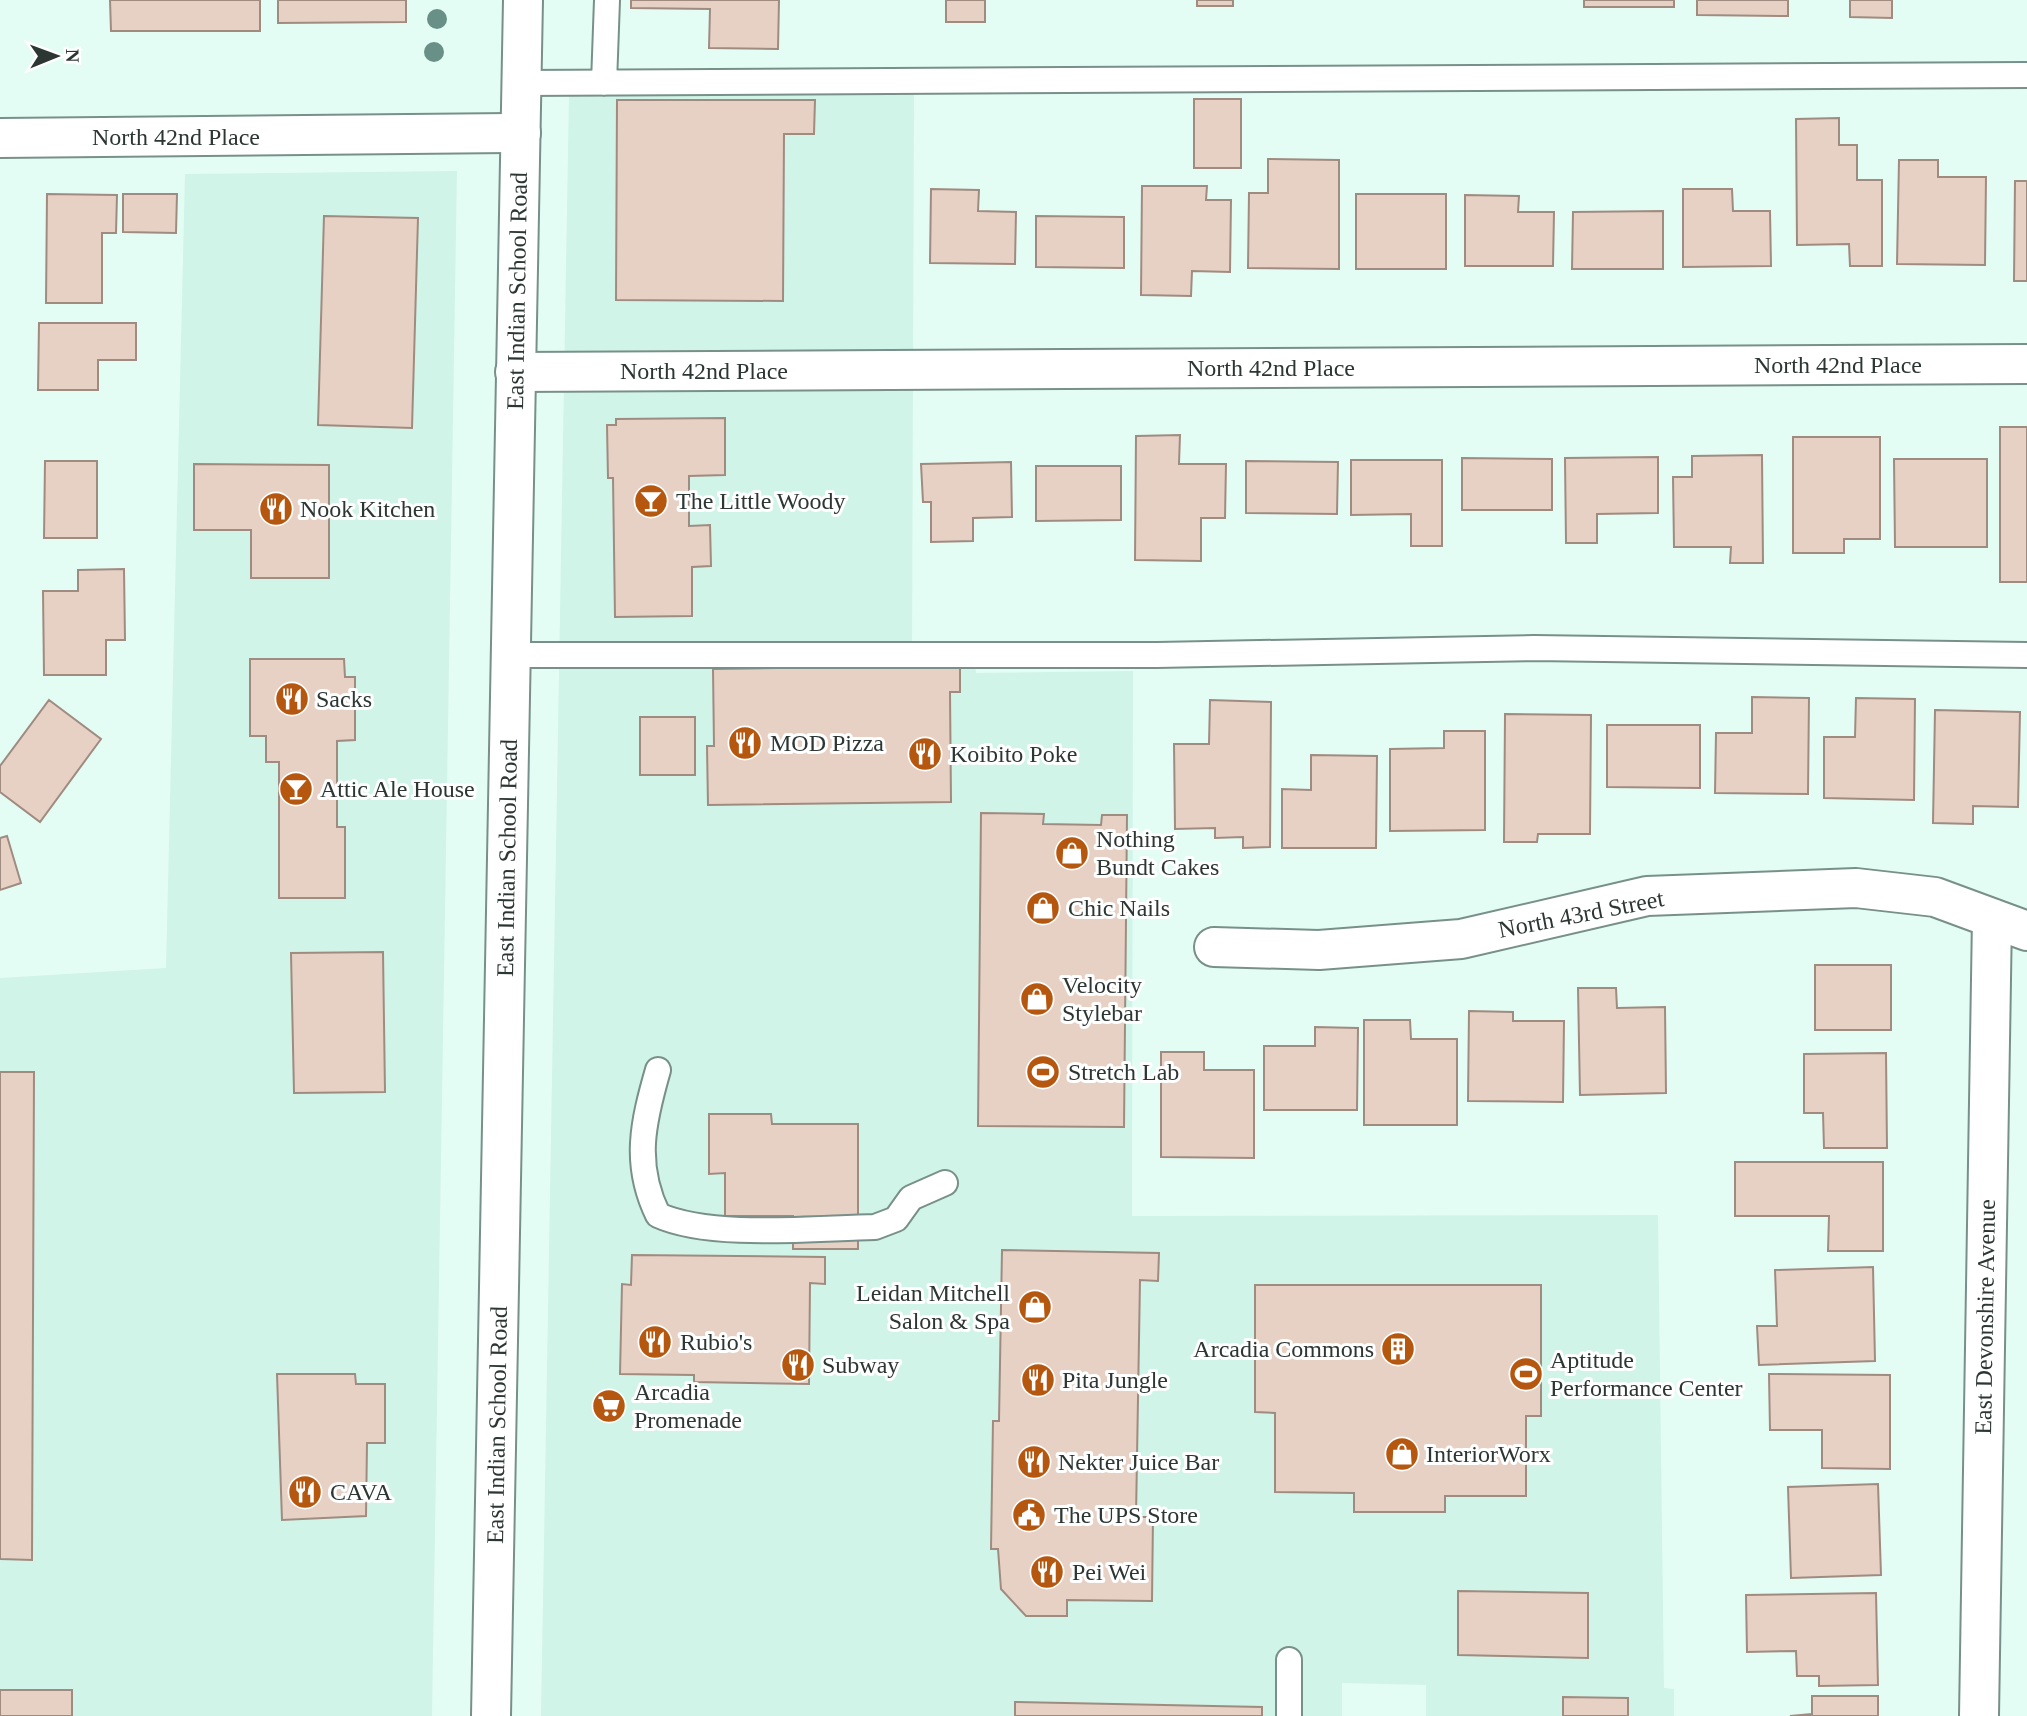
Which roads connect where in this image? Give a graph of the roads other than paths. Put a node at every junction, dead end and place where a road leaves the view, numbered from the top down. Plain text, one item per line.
1 (523, 0) edge
2 (607, 0) edge
3 (2027, 75) edge
4 (522, 83) junction
5 (604, 83) junction
6 (521, 134) junction
7 (0, 138) edge
8 (2027, 364) edge
9 (515, 372) junction
10 (510, 654) junction
11 (2027, 655) edge
12 (2010, 925) edge
13 (1214, 947) dead end
14 (658, 1070) dead end
15 (945, 1183) dead end
16 (1289, 1660) dead end
17 (491, 1716) edge
18 (1289, 1716) edge
19 (1979, 1716) edge

1 - 4 street, East Indian School Road
2 - 5 lane
3 - 5 lane
4 - 5 lane
4 - 6 street, East Indian School Road
6 - 7 street, North 42nd Place
6 - 9 street, East Indian School Road
8 - 9 street, North 42nd Place
9 - 10 street, East Indian School Road
10 - 11 lane
10 - 17 street, East Indian School Road
12 - 13 street, North 43rd Street
12 - 19 street, East Devonshire Avenue
14 - 15 lane
16 - 18 lane

